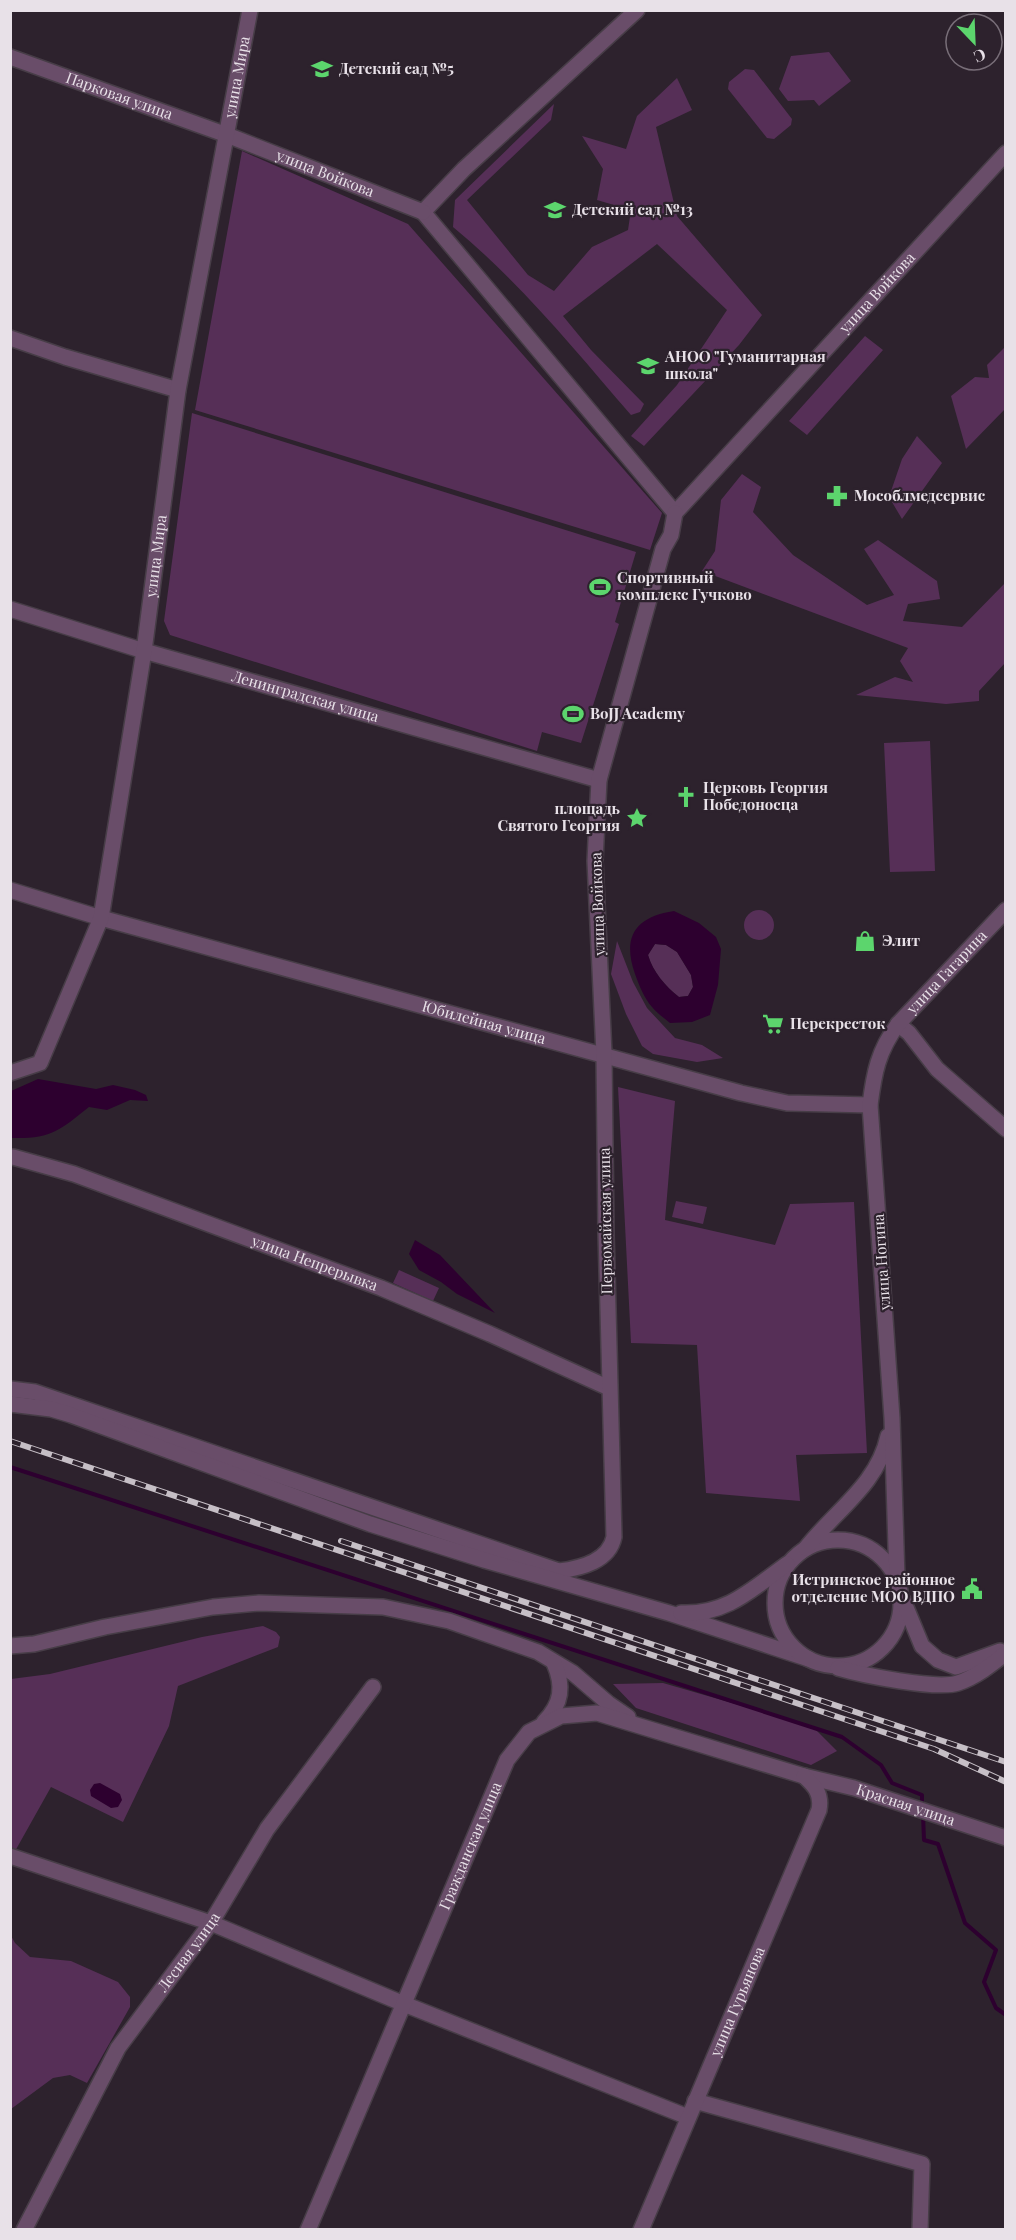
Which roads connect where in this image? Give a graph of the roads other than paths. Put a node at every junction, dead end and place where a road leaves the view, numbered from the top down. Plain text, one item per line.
1 (250, 10) edge
2 (637, 10) edge
3 (10, 57) edge
4 (227, 135) junction
5 (1005, 153) edge
6 (423, 212) junction
7 (10, 338) edge
8 (178, 390) junction
9 (675, 513) junction
10 (10, 609) edge
11 (144, 651) junction
12 (599, 780) junction
13 (10, 890) edge
14 (1005, 910) edge
15 (100, 918) junction
16 (898, 1024) junction
17 (604, 1054) junction
18 (10, 1073) edge
19 (870, 1105) junction
20 (1005, 1129) edge
21 (11, 1160) edge
22 (609, 1388) junction
23 (10, 1389) edge
24 (10, 1404) edge
25 (892, 1418) junction
26 (805, 1549) junction
27 (789, 1562) junction
28 (897, 1579) junction
29 (901, 1596) junction
30 (669, 1613) junction
31 (10, 1646) edge
32 (1005, 1648) edge
33 (1005, 1653) edge
34 (808, 1659) junction
35 (554, 1662) junction
36 (830, 1665) junction
37 (373, 1686) dead end
38 (646, 1727) junction
39 (534, 1730) junction
40 (804, 1776) junction
41 (1005, 1838) edge
42 (10, 1856) edge
43 (211, 1923) junction
44 (404, 2004) junction
45 (695, 2101) junction
46 (688, 2117) junction
47 (24, 2229) edge
48 (308, 2229) edge
49 (640, 2229) edge
50 (920, 2229) edge

1 - 4 street, улица Мира
2 - 6 street
3 - 4 street, Парковая улица
4 - 6 street, улица Войкова
4 - 8 street, улица Мира
5 - 9 street, улица Войкова
6 - 9 street, улица Войкова
7 - 8 street
8 - 11 street, улица Мира
9 - 12 street, улица Войкова
10 - 11 street, Ленинградская улица
11 - 12 street, Ленинградская улица
11 - 15 street, улица Мира
12 - 17 street, улица Войкова
13 - 15 street, Юбилейная улица
14 - 16 street, улица Гагарина
15 - 17 street, Юбилейная улица
15 - 18 street, улица Мира
16 - 19 street, улица Гагарина
16 - 20 street
17 - 19 street, Юбилейная улица
17 - 22 street, Первомайская улица
19 - 25 street, улица Ногина
21 - 22 street, улица Непрерывка
22 - 23 street, Первомайская улица
24 - 30 street
25 - 26 street
25 - 28 street, улица Ногина
26 - 27 street
26 - 28 street
27 - 30 street
27 - 34 street
28 - 29 street
29 - 32 street
29 - 36 street
30 - 34 street
31 - 35 street
33 - 36 street
34 - 36 street
35 - 38 street
35 - 39 street
37 - 43 street, Лесная улица
38 - 39 street, Гражданская улица
38 - 40 street, Гражданская улица
39 - 44 street, Гражданская улица
40 - 41 street, Красная улица
40 - 45 street, улица Гурьянова
42 - 43 street
43 - 44 street
43 - 47 street, Лесная улица
44 - 46 street
44 - 48 street, Гражданская улица
45 - 46 street, улица Гурьянова
45 - 50 street
46 - 49 street, улица Гурьянова

